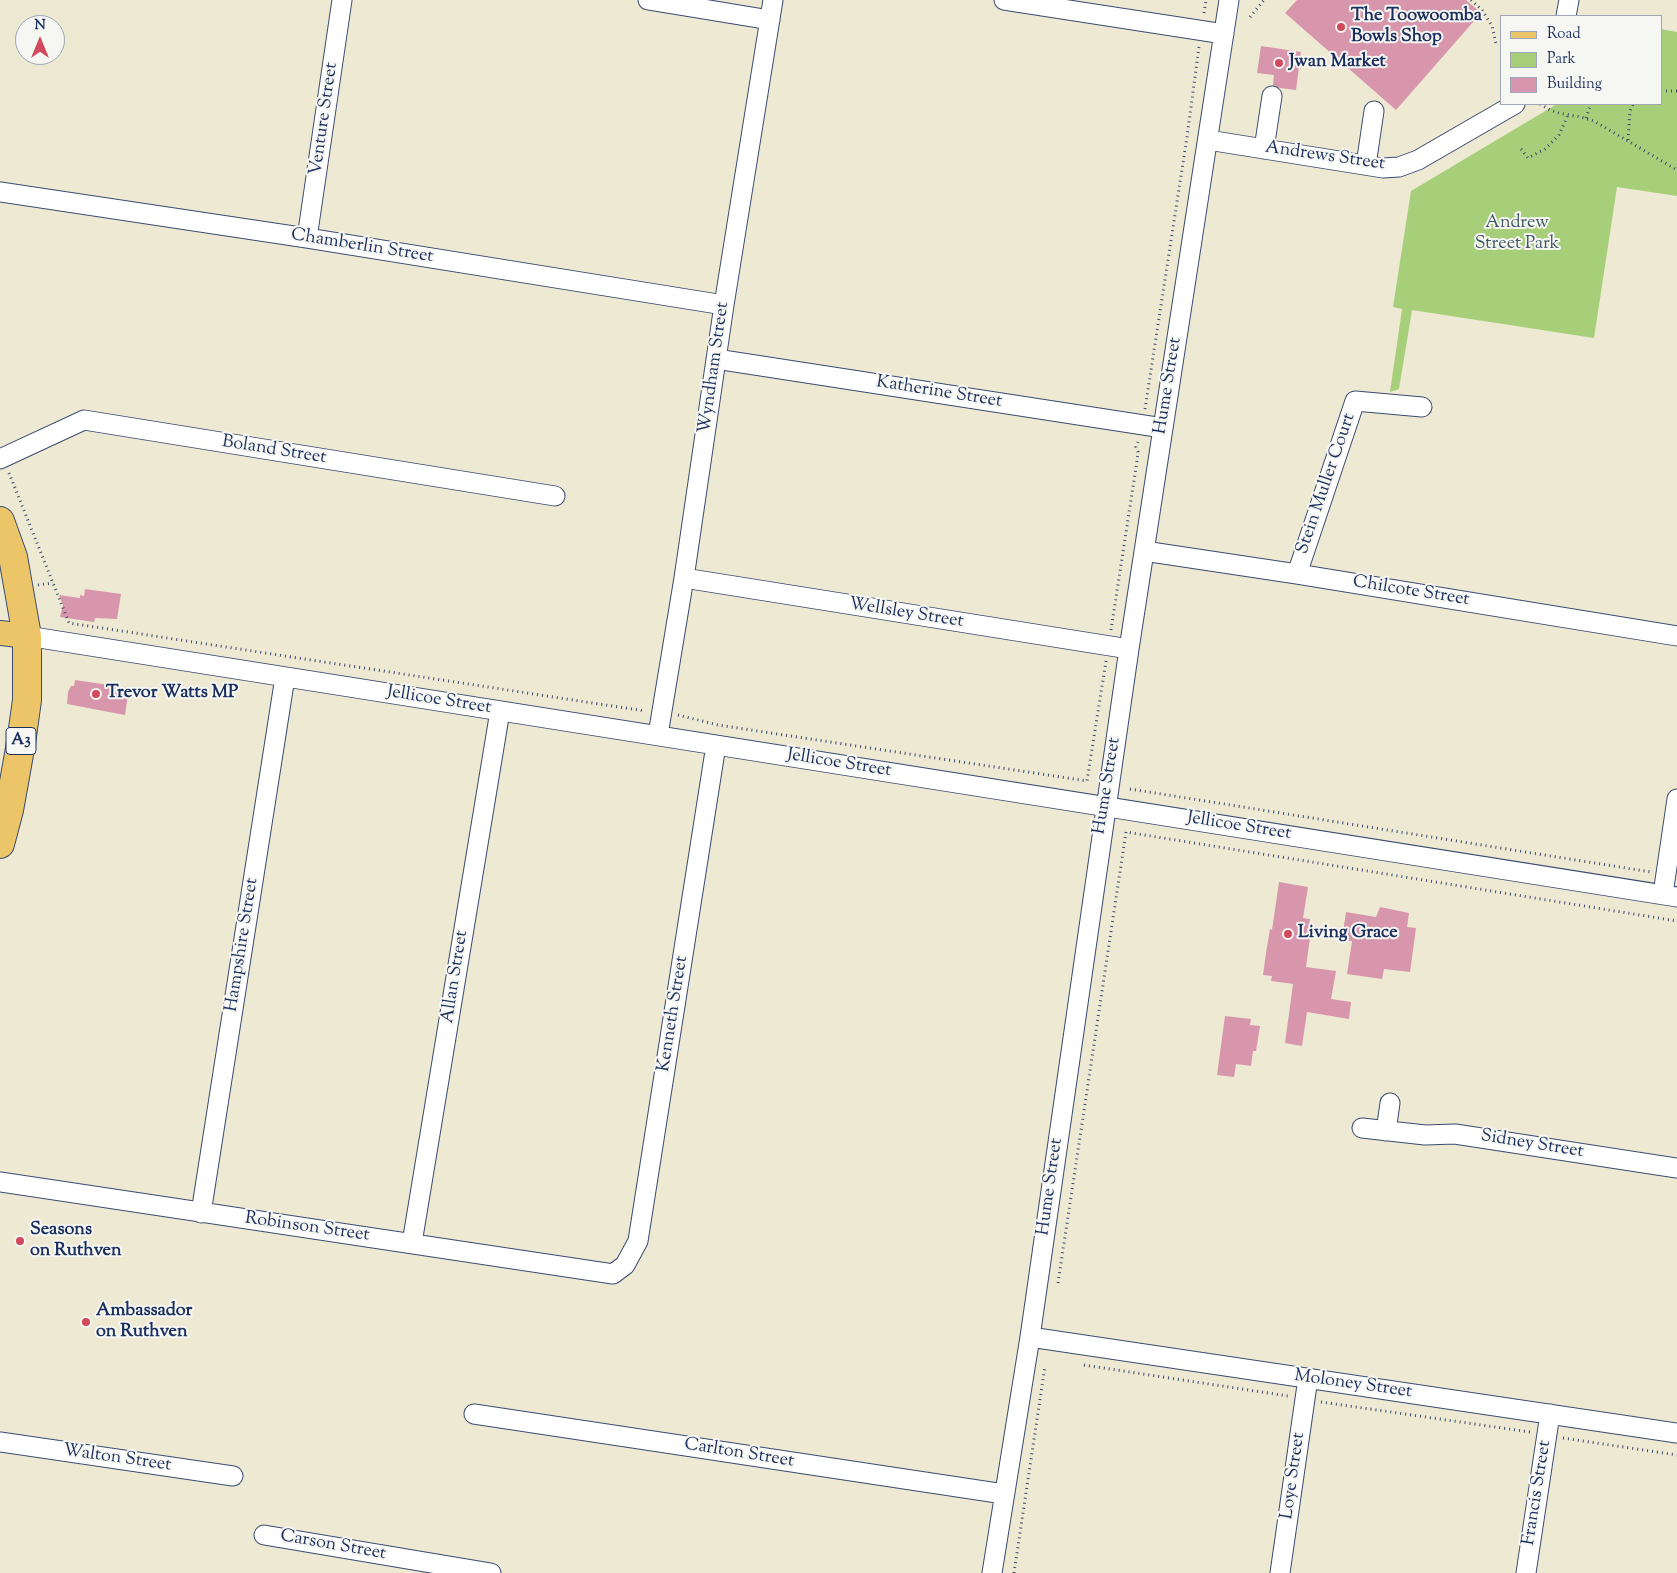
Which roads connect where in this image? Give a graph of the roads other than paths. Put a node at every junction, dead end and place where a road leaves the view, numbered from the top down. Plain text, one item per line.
1 (342, 0) edge
2 (648, 0) edge
3 (773, 0) edge
4 (1004, 0) edge
5 (1229, 0) edge
6 (1569, 0) edge
7 (1566, 15) edge
8 (770, 20) junction
9 (1224, 34) junction
10 (1272, 96) dead end
11 (1513, 105) edge
12 (1374, 111) dead end
13 (1208, 140) junction
14 (1264, 149) junction
15 (1366, 165) junction
16 (0, 192) edge
17 (307, 238) junction
18 (724, 305) junction
19 (716, 359) junction
20 (1422, 407) dead end
21 (1162, 428) junction
22 (1, 458) edge
23 (555, 496) dead end
24 (0, 521) edge
25 (1144, 552) junction
26 (1296, 574) junction
27 (684, 578) junction
28 (0, 633) edge
29 (26, 636) junction
30 (1677, 636) edge
31 (1129, 649) junction
32 (285, 677) junction
33 (500, 710) junction
34 (658, 736) junction
35 (716, 744) junction
36 (1677, 799) edge
37 (1105, 806) junction
38 (0, 844) edge
39 (1670, 895) edge
40 (1390, 1104) dead end
41 (1362, 1128) dead end
42 (1386, 1131) junction
43 (1677, 1168) edge
44 (0, 1182) edge
45 (201, 1213) junction
46 (412, 1243) junction
47 (614, 1274) joint
48 (1030, 1337) junction
49 (1308, 1378) junction
50 (474, 1414) dead end
51 (1550, 1414) junction
52 (1677, 1433) edge
53 (0, 1442) edge
54 (233, 1476) dead end
55 (1004, 1494) junction
56 (264, 1535) dead end
57 (492, 1573) edge
58 (992, 1573) edge
59 (1280, 1573) edge
60 (1526, 1573) edge

1 - 17 street, Venture Street
2 - 8 street
3 - 8 street, Wyndham Street
4 - 9 street
5 - 9 street, Hume Street
6 - 7 street
8 - 18 street, Wyndham Street
9 - 13 street, Hume Street
10 - 14 street
11 - 15 street, Andrews Street
12 - 15 street
13 - 14 street, Andrews Street
13 - 21 street, Hume Street
14 - 15 street, Andrews Street
16 - 17 street, Chamberlin Street
17 - 18 street, Chamberlin Street
18 - 19 street, Wyndham Street
19 - 21 street, Katherine Street
19 - 27 street, Wyndham Street
20 - 26 street, Stein Muller Court
21 - 25 street, Hume Street
22 - 23 street, Boland Street
24 - 29 highway, A3
25 - 26 street, Chilcote Street
25 - 31 street, Hume Street
26 - 30 street, Chilcote Street
27 - 31 street, Wellsley Street
27 - 34 street, Wyndham Street
28 - 29 main road, Jellicoe Street
29 - 32 street, Jellicoe Street
29 - 38 highway, A3
31 - 37 street, Hume Street
32 - 33 street, Jellicoe Street
32 - 45 street, Hampshire Street
33 - 34 street, Jellicoe Street
33 - 46 street, Allan Street
34 - 35 street, Jellicoe Street
35 - 37 street, Jellicoe Street
35 - 47 street, Kenneth Street
36 - 39 street
37 - 39 street, Jellicoe Street
37 - 48 street, Hume Street
40 - 42 street
41 - 42 street, Sidney Street
42 - 43 street, Sidney Street
44 - 45 street, Robinson Street
45 - 46 street, Robinson Street
46 - 47 street, Robinson Street
48 - 49 street, Moloney Street
48 - 55 street, Hume Street
49 - 51 street, Moloney Street
49 - 59 street, Loye Street
50 - 55 street, Carlton Street
51 - 52 street, Moloney Street
51 - 60 street, Francis Street
53 - 54 street, Walton Street
55 - 58 street, Hume Street
56 - 57 street, Carson Street

